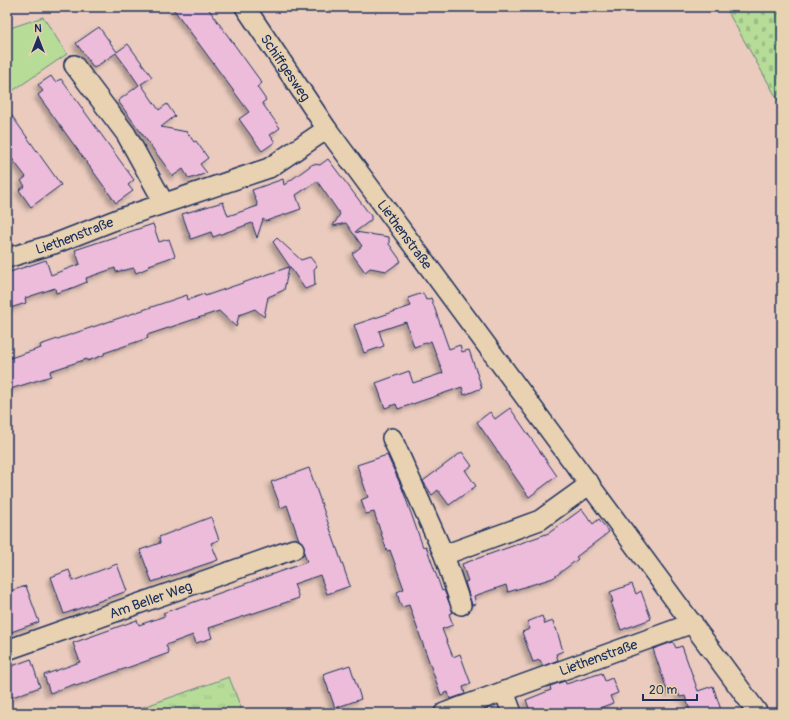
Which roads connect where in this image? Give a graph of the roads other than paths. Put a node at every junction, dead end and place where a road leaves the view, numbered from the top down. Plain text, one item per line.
1 (245, 7) edge
2 (74, 65) dead end
3 (327, 129) junction
4 (164, 203) junction
5 (7, 258) edge
6 (392, 438) dead end
7 (590, 484) junction
8 (294, 549) dead end
9 (444, 555) junction
10 (461, 605) dead end
11 (693, 622) junction
12 (7, 650) edge
13 (504, 691) junction
14 (444, 713) edge
15 (512, 713) edge
16 (758, 713) edge

1 - 3 street, Schiffgesweg
2 - 4 street
3 - 4 street, Liethenstraße
3 - 7 street, Liethenstraße
4 - 5 street, Liethenstraße
6 - 9 street
7 - 9 street
7 - 11 street, Liethenstraße
8 - 12 street, Am Beller Weg
9 - 10 street
11 - 13 street, Liethenstraße
11 - 16 street, Liethenstraße
13 - 14 street, Liethenstraße
13 - 15 street

